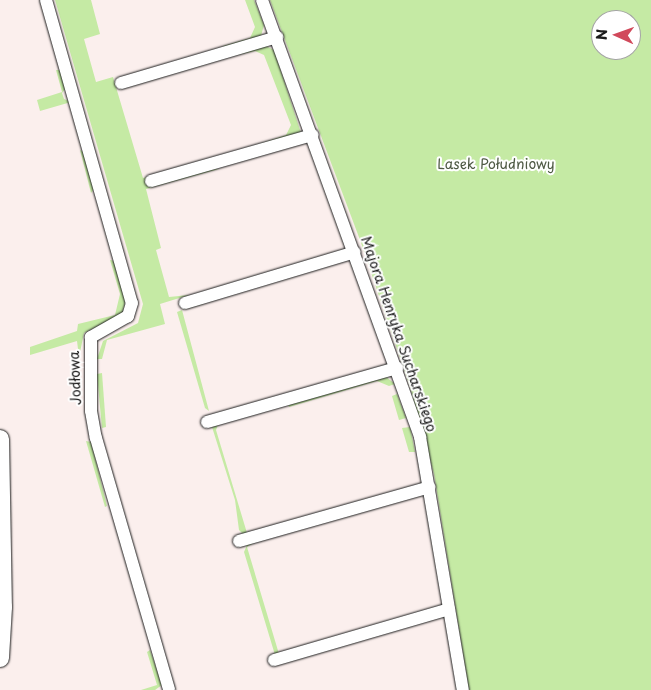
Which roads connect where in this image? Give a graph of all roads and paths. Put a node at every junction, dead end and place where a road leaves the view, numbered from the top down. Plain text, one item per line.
1 (46, 0) edge
2 (262, 0) edge
3 (276, 38) junction
4 (121, 83) dead end
5 (313, 135) junction
6 (151, 181) dead end
7 (355, 252) junction
8 (185, 303) dead end
9 (397, 368) junction
10 (207, 422) dead end
11 (0, 439) edge
12 (430, 487) junction
13 (239, 541) dead end
14 (449, 609) junction
15 (0, 658) edge
16 (274, 660) dead end
17 (169, 690) edge
18 (463, 690) edge

1 - 17 street, Jodłowa
2 - 3 street, Majora Henryka Sucharskiego
3 - 4 street
3 - 5 street, Majora Henryka Sucharskiego
5 - 6 street
5 - 7 street, Majora Henryka Sucharskiego
7 - 8 street
7 - 9 street, Majora Henryka Sucharskiego
9 - 10 street
9 - 12 street, Majora Henryka Sucharskiego
11 - 15 main road
12 - 13 street
12 - 14 street, Majora Henryka Sucharskiego
14 - 16 street
14 - 18 street, Majora Henryka Sucharskiego

